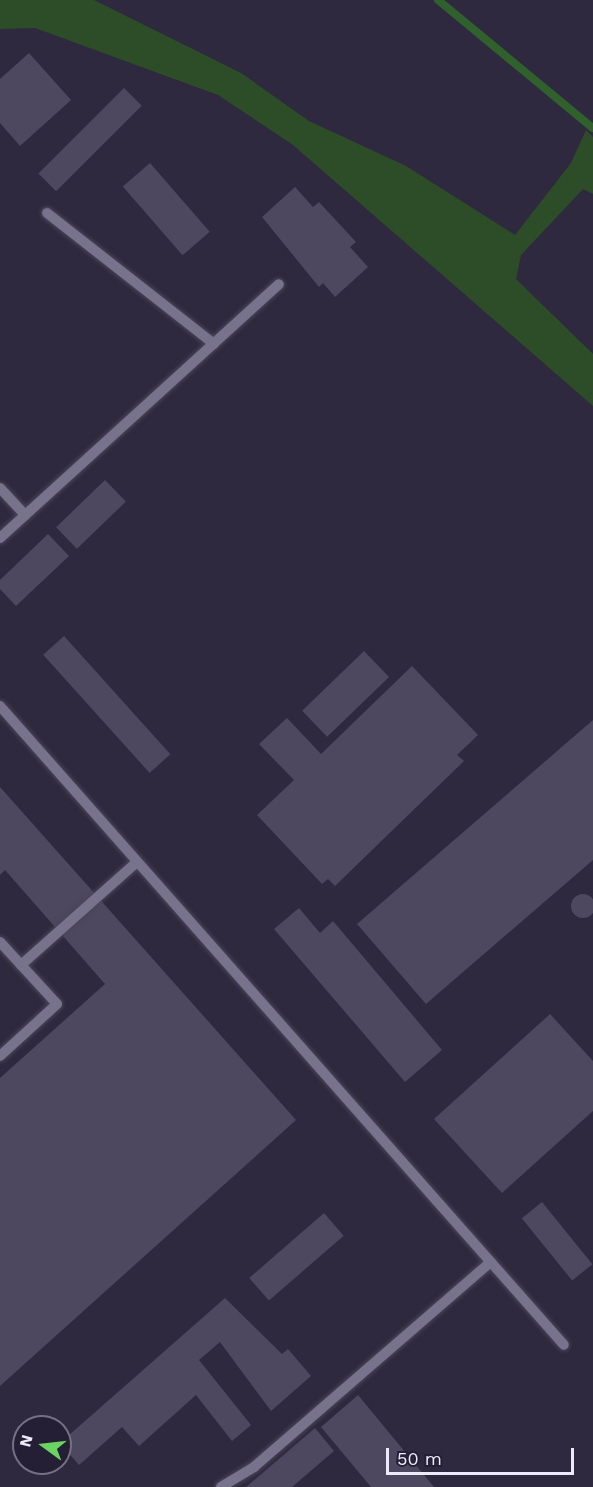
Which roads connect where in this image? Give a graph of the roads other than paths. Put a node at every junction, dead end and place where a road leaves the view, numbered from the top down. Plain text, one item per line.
1 (47, 213) dead end
2 (279, 284) dead end
3 (214, 344) junction
4 (0, 488) edge
5 (25, 515) junction
6 (0, 538) edge
7 (0, 706) edge
8 (137, 862) junction
9 (0, 942) edge
10 (21, 965) junction
11 (0, 1056) edge
12 (491, 1262) junction
13 (564, 1345) dead end
14 (221, 1487) edge

1 - 3 lane
2 - 3 lane
3 - 5 lane
4 - 5 lane
5 - 6 lane
7 - 8 lane
8 - 10 lane
8 - 12 lane
9 - 10 lane
10 - 11 lane
12 - 13 lane
12 - 14 lane

